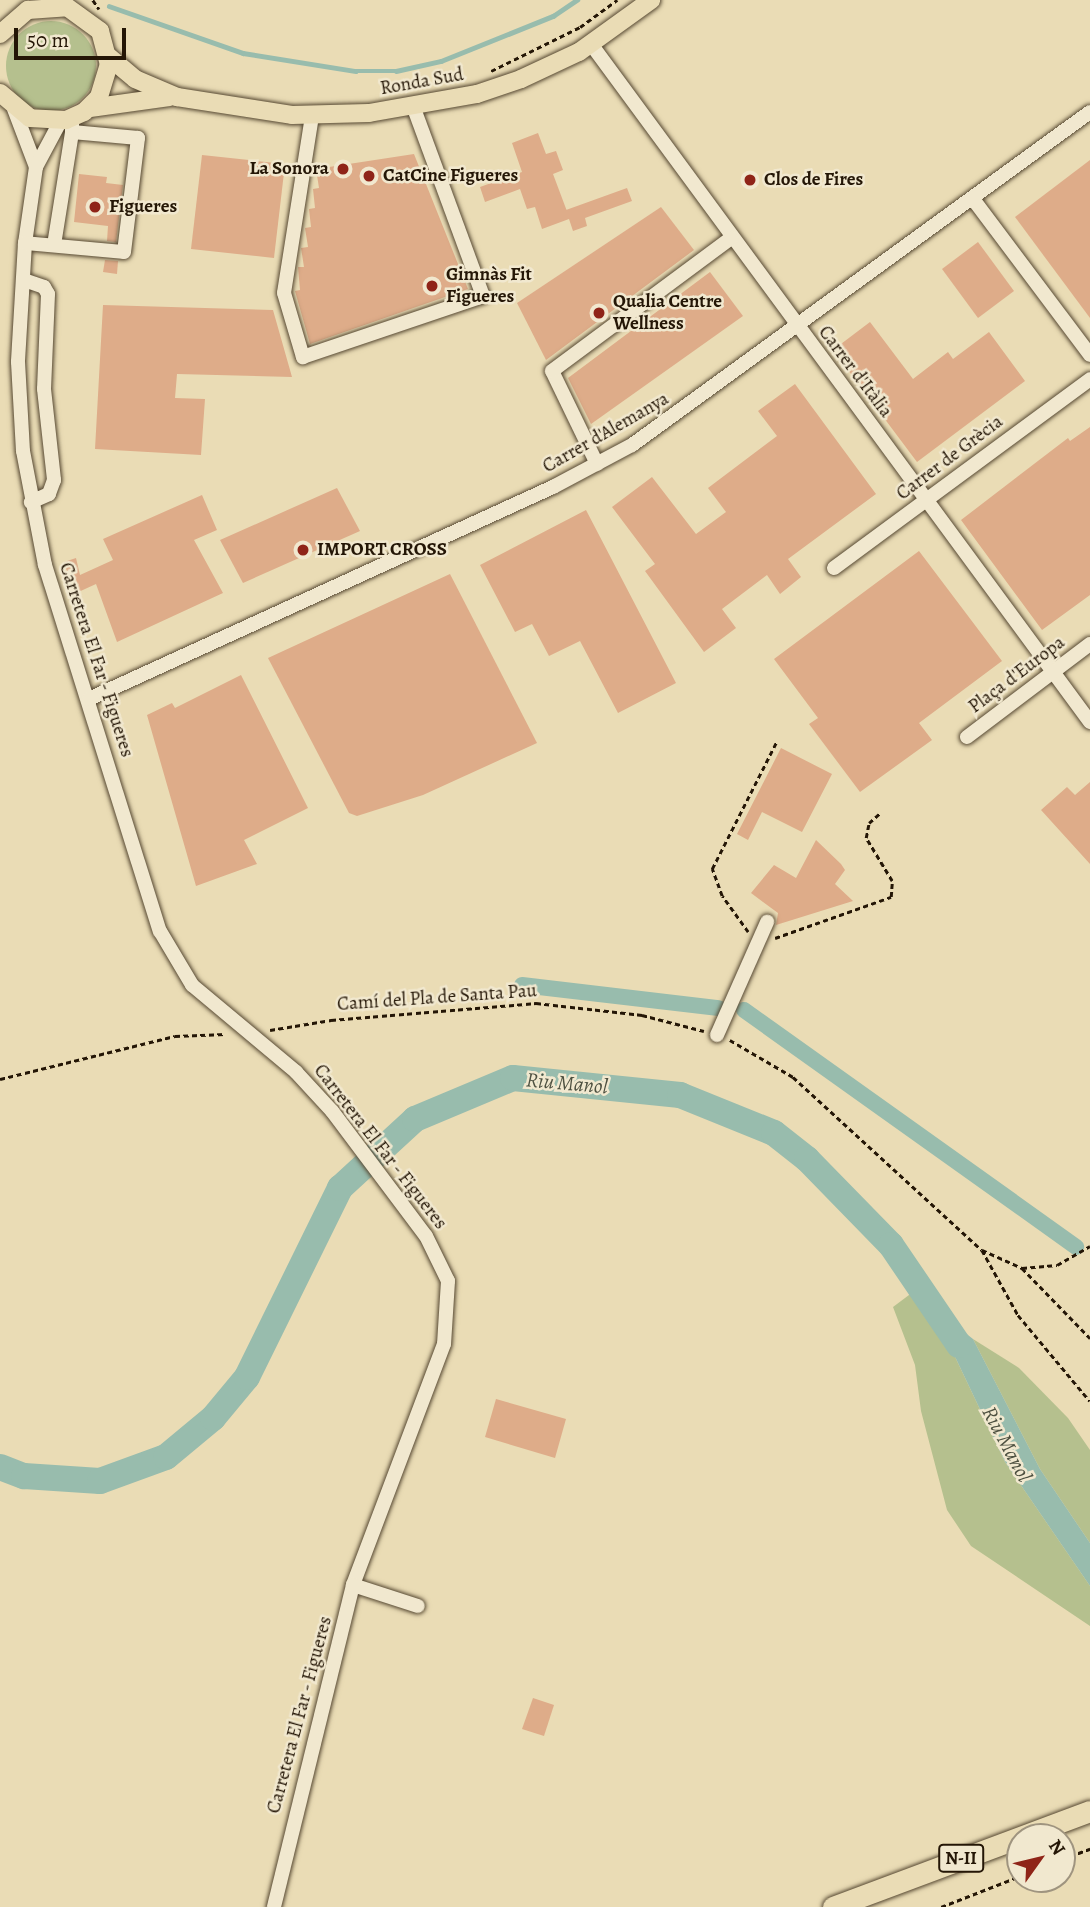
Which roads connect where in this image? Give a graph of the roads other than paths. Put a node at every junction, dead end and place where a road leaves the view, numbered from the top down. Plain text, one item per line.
1 (651, 0) edge
2 (42, 3) edge
3 (79, 6) edge
4 (3, 28) edge
5 (591, 44) junction
6 (109, 57) junction
7 (0, 93) edge
8 (177, 97) junction
9 (413, 106) junction
10 (90, 108) junction
11 (14, 109) junction
12 (1090, 112) edge
13 (312, 116) junction
14 (68, 124) junction
15 (36, 167) junction
16 (973, 199) junction
17 (731, 238) junction
18 (26, 243) junction
19 (54, 245) junction
20 (24, 280) junction
21 (797, 328) junction
22 (1090, 355) edge
23 (1090, 379) edge
24 (597, 464) junction
25 (927, 499) junction
26 (30, 502) junction
27 (834, 568) dead end
28 (1090, 644) edge
29 (1054, 671) junction
30 (89, 699) junction
31 (1090, 722) edge
32 (967, 737) dead end
33 (767, 922) dead end
34 (717, 1035) road end
35 (353, 1585) junction
36 (418, 1606) dead end
37 (1090, 1811) edge
38 (274, 1907) edge
39 (832, 1907) edge

1 - 5 main road, Ronda Sud
2 - 3 main road, Ronda Sud
2 - 4 main road, Ronda Sud
3 - 6 main road, Ronda Sud
5 - 9 main road, Ronda Sud
5 - 17 street, Carrer d'Itàlia
6 - 8 main road, Ronda Sud
6 - 10 main road
7 - 11 main road
8 - 10 main road, Ronda Sud
8 - 13 main road, Ronda Sud
9 - 13 main road, Ronda Sud
9 - 13 street
10 - 14 main road, Ronda Sud
11 - 14 main road
11 - 15 street, Carretera El Far - Figueres
12 - 16 street, Carrer d'Alemanya
14 - 15 street, Carretera El Far - Figueres
14 - 19 street
14 - 19 street
15 - 18 street, Carretera El Far - Figueres
16 - 21 street, Carrer d'Alemanya
16 - 22 street
17 - 21 street, Carrer d'Itàlia
17 - 24 street
18 - 19 street
18 - 20 street, Carretera El Far - Figueres
20 - 26 street, Carretera El Far - Figueres
20 - 26 street
21 - 24 street, Carrer d'Alemanya
21 - 25 street, Carrer d'Itàlia
23 - 25 street, Carrer de Grècia
24 - 30 street, Carrer d'Alemanya
25 - 27 street, Carrer de Grècia
25 - 29 street, Carrer d'Itàlia
26 - 30 street, Carretera El Far - Figueres
28 - 29 street, Plaça d'Europa
29 - 31 street, Carrer d'Itàlia
29 - 32 street, Plaça d'Europa
30 - 35 street, Carretera El Far - Figueres
33 - 34 street
35 - 36 street
35 - 38 street, Carretera El Far - Figueres
37 - 39 highway, N-II

